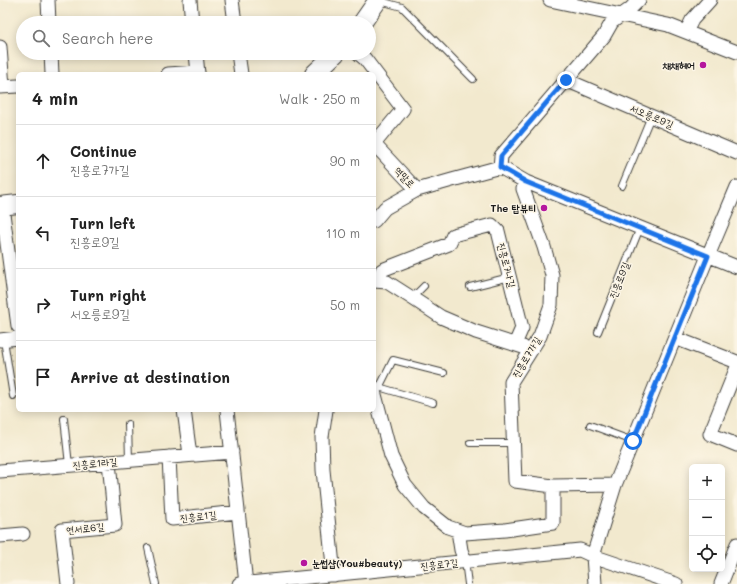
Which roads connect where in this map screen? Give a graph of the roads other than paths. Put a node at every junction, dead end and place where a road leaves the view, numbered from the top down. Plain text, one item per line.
1 (48, 0) edge
2 (190, 0) edge
3 (232, 0) edge
4 (378, 0) edge
5 (550, 0) edge
6 (638, 0) edge
7 (710, 0) edge
8 (574, 3) edge
9 (49, 16) edge
10 (191, 16) edge
11 (234, 16) edge
12 (367, 16) edge
13 (621, 16) junction
14 (686, 32) junction
15 (0, 47) edge
16 (737, 52) edge
17 (51, 60) edge
18 (197, 60) edge
19 (239, 60) edge
20 (329, 60) edge
21 (366, 60) edge
22 (52, 72) edge
23 (198, 72) edge
24 (241, 72) edge
25 (316, 72) edge
26 (375, 72) edge
27 (376, 73) edge
28 (474, 79) dead end
29 (566, 80) junction
30 (16, 86) edge
31 (2, 87) edge
32 (651, 116) junction
33 (376, 142) edge
34 (376, 146) edge
35 (737, 152) edge
36 (500, 167) junction
37 (526, 182) junction
38 (622, 186) dead end
39 (737, 187) edge
40 (418, 190) junction
41 (7, 205) edge
42 (376, 219) edge
43 (640, 228) junction
44 (708, 256) junction
45 (737, 267) edge
46 (510, 277) junction
47 (376, 281) edge
48 (424, 286) dead end
49 (470, 287) dead end
50 (412, 298) junction
51 (16, 304) edge
52 (598, 332) dead end
53 (16, 338) edge
54 (675, 338) junction
55 (2, 340) edge
56 (515, 344) junction
57 (532, 349) junction
58 (737, 362) edge
59 (737, 367) edge
60 (444, 373) dead end
61 (376, 388) edge
62 (376, 390) edge
63 (13, 396) dead end
64 (376, 398) edge
65 (433, 403) dead end
66 (184, 412) edge
67 (227, 412) edge
68 (326, 412) edge
69 (64, 419) dead end
70 (128, 424) dead end
71 (590, 425) dead end
72 (633, 441) junction
73 (470, 443) dead end
74 (514, 443) junction
75 (737, 445) edge
76 (232, 452) junction
77 (190, 455) junction
78 (169, 457) junction
79 (129, 460) junction
80 (109, 462) junction
81 (69, 465) junction
82 (0, 471) edge
83 (615, 485) junction
84 (553, 486) junction
85 (238, 512) junction
86 (458, 531) junction
87 (23, 534) dead end
88 (0, 536) edge
89 (737, 544) edge
90 (148, 548) dead end
91 (592, 556) junction
92 (465, 562) junction
93 (334, 575) junction
94 (668, 582) edge
95 (68, 584) edge
96 (156, 584) edge
97 (244, 584) edge
98 (468, 584) edge
99 (595, 584) edge
100 (721, 584) edge

1 - 9 street
2 - 10 street
3 - 11 street
4 - 12 street
4 - 28 lane
5 - 8 street
6 - 13 street
7 - 14 street
8 - 13 street
13 - 14 street
13 - 29 street
14 - 16 street
15 - 31 street
17 - 22 street
18 - 23 street
19 - 24 street
20 - 25 street
21 - 26 street, 역말로
27 - 33 street, 역말로
29 - 32 street, 서오릉로9길
29 - 36 street
30 - 31 street
32 - 35 street, 서오릉로9길
32 - 38 lane
34 - 40 street, 역말로
36 - 37 street
36 - 40 street
37 - 43 street
37 - 57 street, 진흥로7가길
39 - 44 street
40 - 42 street
41 - 51 street
43 - 44 street
43 - 52 lane, 진흥로9길
44 - 45 street
44 - 54 street
46 - 47 street, 진흥로7나길
46 - 49 lane
46 - 56 street, 진흥로7나길
47 - 50 street, 진흥로7나길
48 - 50 lane
50 - 56 street, 진흥로7나길
53 - 55 street
54 - 58 street
54 - 72 street
55 - 63 lane
56 - 57 street, 진흥로7나길
57 - 74 street, 진흥로7가길
59 - 75 street
60 - 61 lane
62 - 65 lane
64 - 86 street
66 - 77 street
67 - 76 street
68 - 93 street
69 - 81 lane
70 - 79 lane
71 - 72 lane
72 - 83 street
73 - 74 lane
74 - 84 street, 진흥로7가길
76 - 77 street, 진흥로1라길
76 - 85 street
77 - 78 street, 진흥로1라길
78 - 79 street, 진흥로1라길
78 - 85 street, 진흥로1길
79 - 80 street, 진흥로1라길
80 - 81 street, 진흥로1라길
80 - 95 street, 연서로6길
81 - 82 street, 진흥로1라길
83 - 84 street, 진흥로7가길
83 - 91 street
84 - 86 street
85 - 97 street
86 - 92 street, 진흥로7길
87 - 88 street
89 - 100 street
90 - 96 lane
91 - 92 street, 진흥로7길
91 - 94 street, 진흥로7길
91 - 99 street
92 - 93 street, 진흥로7길
92 - 98 lane
93 - 97 street, 진흥로7길

